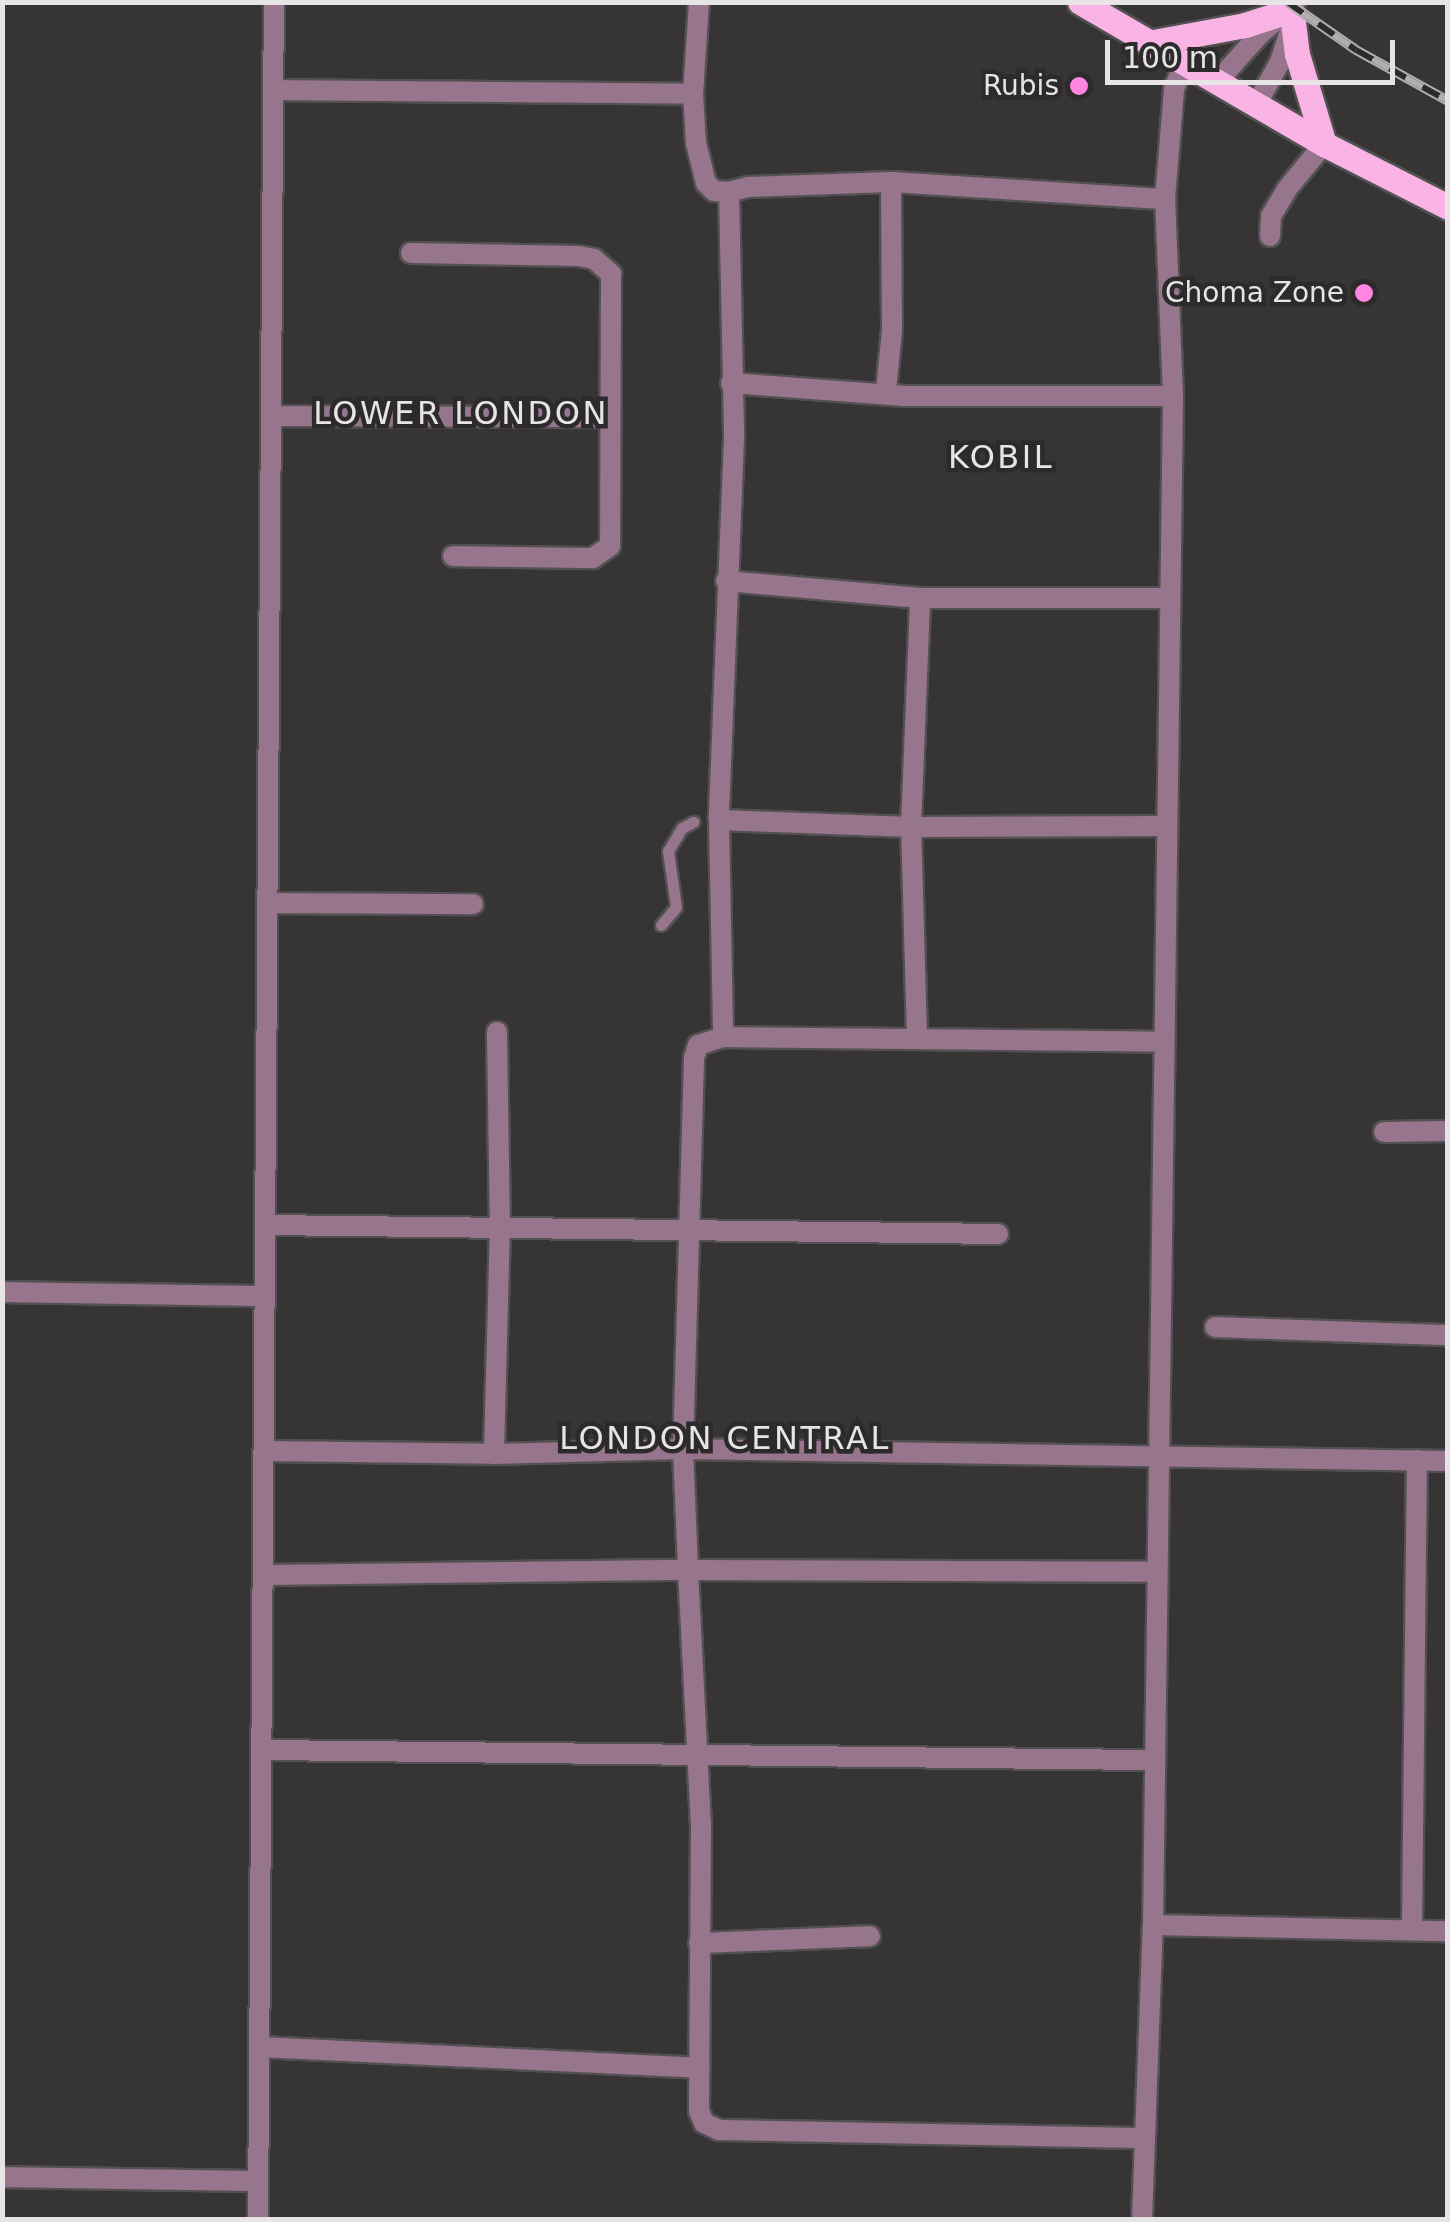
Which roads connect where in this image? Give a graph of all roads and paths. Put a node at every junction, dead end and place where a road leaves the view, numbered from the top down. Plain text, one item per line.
1 (274, 2) edge
2 (699, 2) edge
3 (1080, 2) edge
4 (1291, 10) edge
5 (1148, 42) junction
6 (1184, 63) junction
7 (1216, 83) junction
8 (274, 90) junction
9 (693, 94) junction
10 (1256, 104) junction
11 (1324, 144) junction
12 (891, 182) junction
13 (729, 192) junction
14 (1165, 198) junction
15 (1448, 207) edge
16 (1270, 236) dead end
17 (411, 253) dead end
18 (731, 384) junction
19 (886, 391) junction
20 (1173, 396) junction
21 (272, 416) junction
22 (610, 417) junction
23 (453, 556) dead end
24 (726, 581) junction
25 (920, 598) junction
26 (1168, 598) junction
27 (704, 820) junction
28 (1165, 826) junction
29 (911, 827) junction
30 (268, 904) junction
31 (473, 904) dead end
32 (660, 924) dead end
33 (497, 1032) dead end
34 (723, 1036) junction
35 (917, 1038) junction
36 (1164, 1042) junction
37 (1448, 1131) edge
38 (1384, 1132) dead end
39 (264, 1225) junction
40 (500, 1228) junction
41 (691, 1229) junction
42 (998, 1234) dead end
43 (2, 1292) edge
44 (262, 1296) junction
45 (1215, 1327) dead end
46 (1448, 1335) edge
47 (683, 1448) junction
48 (264, 1451) junction
49 (494, 1454) junction
50 (1158, 1454) junction
51 (1417, 1460) junction
52 (1448, 1461) edge
53 (688, 1570) junction
54 (1155, 1572) junction
55 (264, 1575) junction
56 (264, 1750) junction
57 (697, 1754) junction
58 (1152, 1760) junction
59 (1153, 1925) junction
60 (1412, 1930) junction
61 (1448, 1931) edge
62 (870, 1936) dead end
63 (699, 1943) junction
64 (260, 2047) junction
65 (699, 2068) junction
66 (1142, 2138) junction
67 (2, 2177) edge
68 (258, 2181) junction
69 (258, 2220) edge
70 (1142, 2220) edge

1 - 8 street
2 - 9 street
3 - 5 main road
4 - 5 main road
4 - 7 street
4 - 10 street
4 - 11 main road
5 - 6 main road
6 - 7 main road
6 - 14 street
7 - 10 main road
8 - 9 street
8 - 21 street
9 - 13 street
10 - 11 main road
11 - 15 main road
11 - 16 street
12 - 13 street
12 - 14 street
12 - 19 street
13 - 18 street
14 - 20 street
17 - 22 street
18 - 19 street
18 - 24 street
19 - 20 street
20 - 26 street
21 - 22 street
21 - 30 street
22 - 23 street
24 - 25 street
24 - 27 street
25 - 26 street
25 - 29 street
26 - 28 street
27 - 29 street
27 - 32 lane
27 - 34 street
28 - 29 street
28 - 36 street
29 - 35 street
30 - 31 street
30 - 39 street
33 - 40 street
34 - 35 street
34 - 41 street
35 - 36 street
36 - 50 street
37 - 38 street
39 - 40 street
39 - 44 street
40 - 41 street
40 - 49 street
41 - 42 street
41 - 47 street
43 - 44 street
44 - 48 street
45 - 46 street
47 - 49 street
47 - 50 street
47 - 53 street
48 - 49 street
48 - 55 street
50 - 51 street
50 - 54 street
51 - 52 street
51 - 60 street
53 - 54 street
53 - 55 street
53 - 57 street
54 - 58 street
55 - 56 street
56 - 57 street
56 - 64 street
57 - 58 street
57 - 63 street
58 - 59 street
59 - 60 street
59 - 66 street
60 - 61 street
62 - 63 street
63 - 65 street
64 - 65 street
64 - 68 street
65 - 66 street
66 - 70 street
67 - 68 street
68 - 69 street

